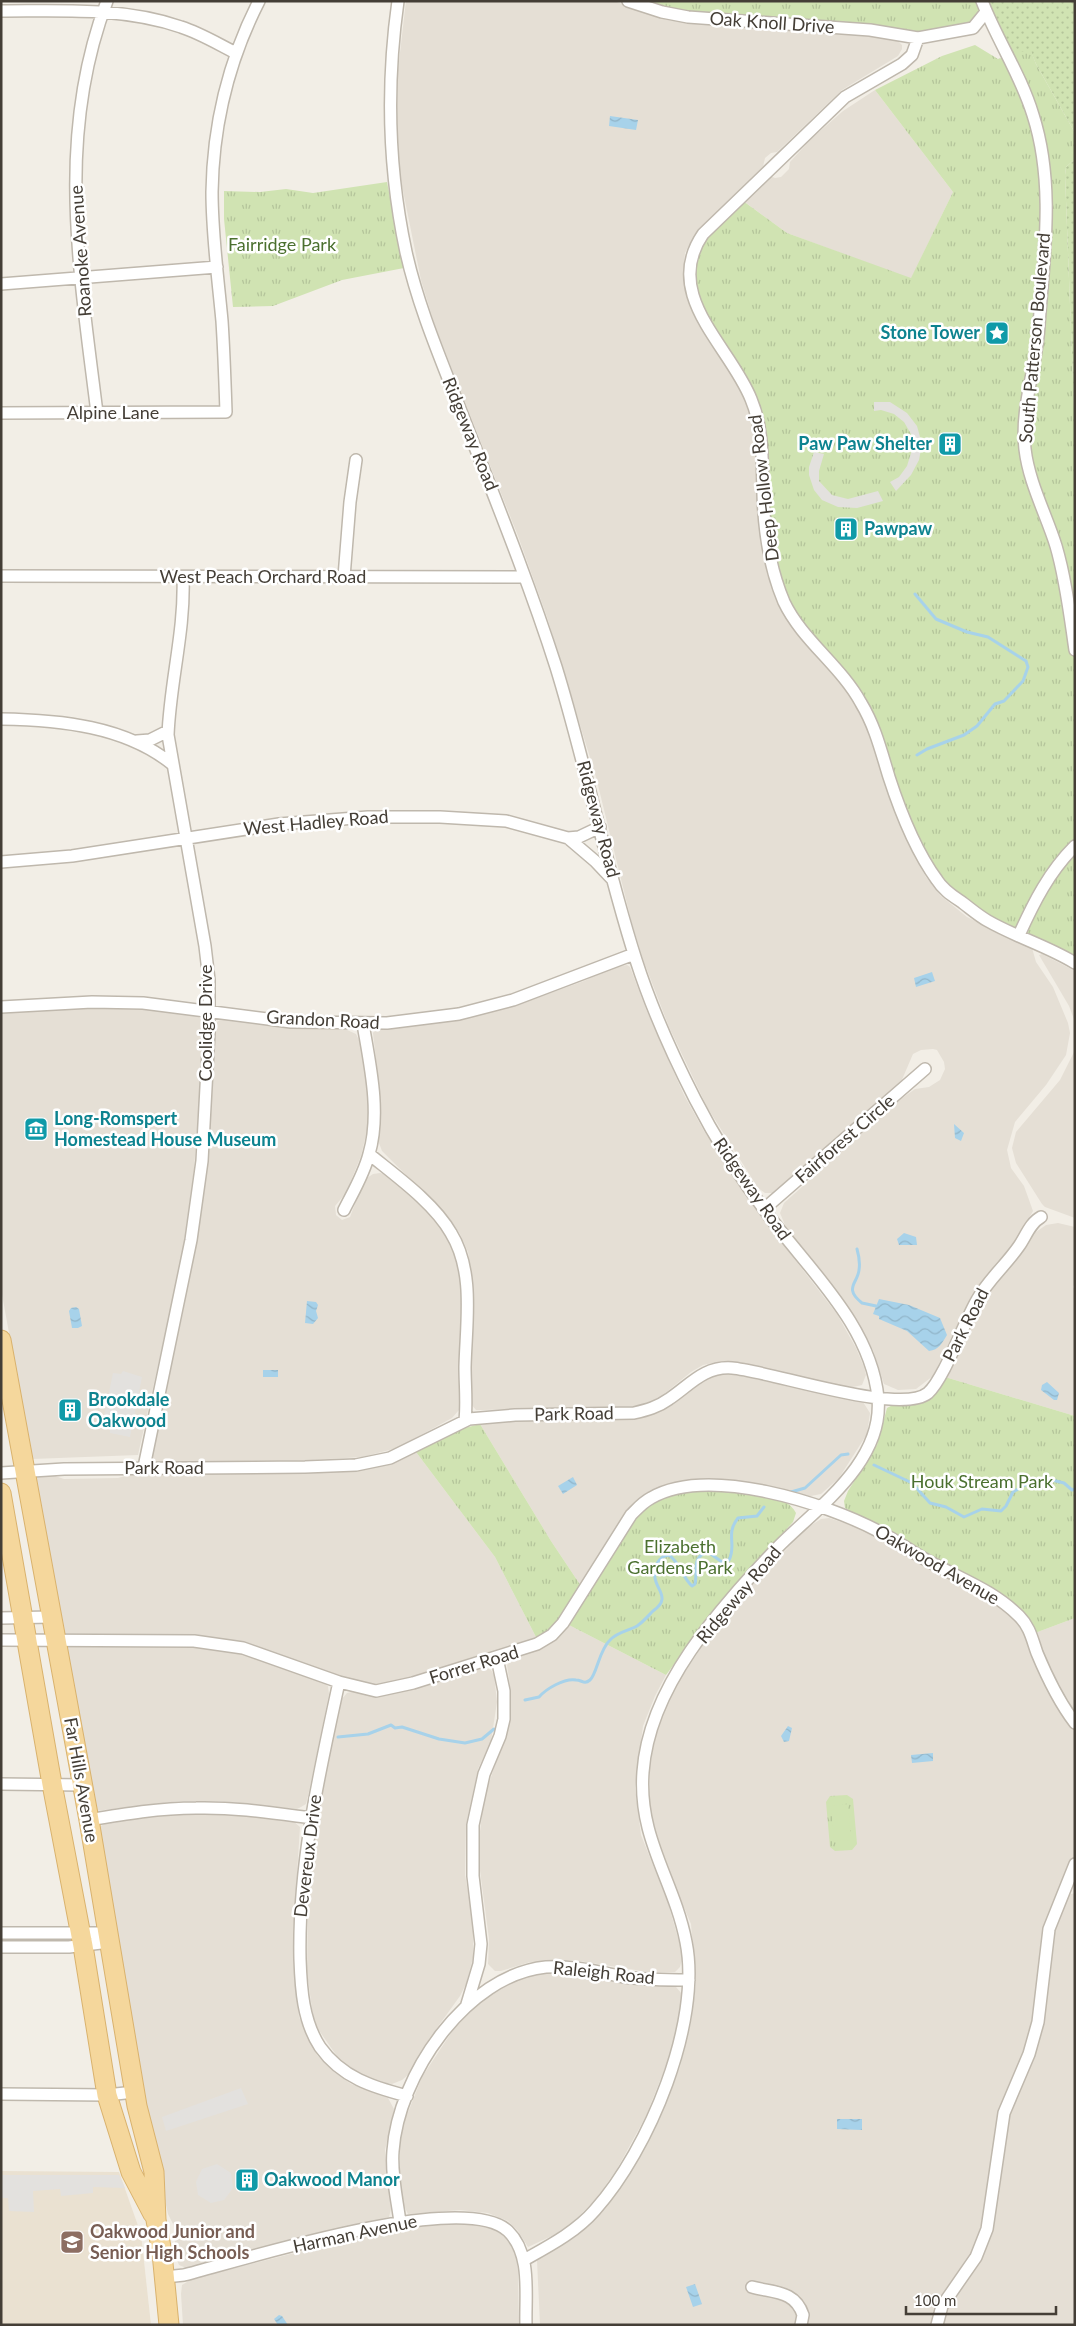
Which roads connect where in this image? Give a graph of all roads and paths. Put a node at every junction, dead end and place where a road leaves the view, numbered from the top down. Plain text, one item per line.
1 (259, 1) edge
2 (398, 1) edge
3 (628, 1) edge
4 (105, 7) edge
5 (984, 7) edge
6 (1, 11) edge
7 (918, 38) junction
8 (236, 53) junction
9 (217, 267) junction
10 (80, 277) junction
11 (1, 284) edge
12 (1, 413) edge
13 (97, 413) junction
14 (356, 460) dead end
15 (1, 576) edge
16 (524, 577) junction
17 (183, 578) junction
18 (344, 578) junction
19 (1075, 650) edge
20 (1, 719) edge
21 (168, 731) junction
22 (136, 740) junction
23 (172, 764) junction
24 (600, 827) junction
25 (186, 837) junction
26 (568, 838) junction
27 (1075, 846) edge
28 (1, 862) edge
29 (614, 881) junction
30 (1019, 935) junction
31 (634, 954) junction
32 (1075, 963) edge
33 (1, 1007) edge
34 (210, 1010) junction
35 (362, 1024) junction
36 (926, 1069) dead end
37 (369, 1154) junction
38 (764, 1209) junction
39 (344, 1210) dead end
40 (1041, 1217) dead end
41 (1, 1340) edge
42 (878, 1397) junction
43 (465, 1420) junction
44 (144, 1467) junction
45 (25, 1471) junction
46 (1, 1473) edge
47 (1, 1493) edge
48 (822, 1507) junction
49 (51, 1617) junction
50 (1, 1618) edge
51 (23, 1618) junction
52 (27, 1639) junction
53 (1, 1640) edge
54 (55, 1640) junction
55 (498, 1658) junction
56 (339, 1682) junction
57 (1075, 1723) edge
58 (1, 1784) edge
59 (52, 1784) junction
60 (82, 1785) junction
61 (311, 1818) junction
62 (89, 1820) junction
63 (1075, 1864) edge
64 (1071, 1881) edge
65 (1, 1933) edge
66 (108, 1937) junction
67 (82, 1940) junction
68 (1, 1947) edge
69 (689, 1980) junction
70 (466, 2006) junction
71 (134, 2092) junction
72 (1, 2094) edge
73 (107, 2095) junction
74 (407, 2096) junction
75 (156, 2220) junction
76 (400, 2222) junction
77 (524, 2260) junction
78 (165, 2277) junction
79 (752, 2287) dead end
80 (169, 2325) edge
81 (526, 2325) edge
82 (801, 2325) edge
83 (937, 2325) edge

1 - 8 street
2 - 16 street, Ridgeway Road
3 - 7 street, Oak Knoll Drive
4 - 6 street
4 - 8 street
4 - 10 street, Roanoke Avenue
5 - 7 street, Oak Knoll Drive
5 - 19 street, South Patterson Boulevard
7 - 30 street, Deep Hollow Road
8 - 9 street
9 - 10 street
9 - 13 street, Alpine Lane
10 - 11 street
10 - 13 street, Roanoke Avenue
12 - 13 street, Alpine Lane
14 - 18 street
15 - 17 street, West Peach Orchard Road
16 - 18 street, West Peach Orchard Road
16 - 24 street, Ridgeway Road
17 - 18 street, West Peach Orchard Road
17 - 21 street, Coolidge Drive
20 - 22 street
21 - 22 street
21 - 23 street, Coolidge Drive
22 - 23 street
23 - 25 street, Coolidge Drive
24 - 26 street
24 - 29 street, Ridgeway Road
25 - 26 street, West Hadley Road
25 - 28 street, West Hadley Road
25 - 34 street, Coolidge Drive
26 - 29 street, West Hadley Road
27 - 30 street
29 - 31 street, Ridgeway Road
30 - 32 street, Deep Hollow Road
31 - 35 street, Grandon Road
31 - 38 street, Ridgeway Road
33 - 34 street, Grandon Road
34 - 35 street, Grandon Road
34 - 44 street, Coolidge Drive
35 - 37 street
36 - 38 street, Fairforest Circle
37 - 39 street
37 - 43 street
38 - 42 street, Ridgeway Road
40 - 42 street, Park Road
41 - 45 main road, Far Hills Avenue
42 - 43 street, Park Road
42 - 48 street, Ridgeway Road
43 - 44 street, Park Road
44 - 45 street, Park Road
45 - 46 street, Park Road
45 - 49 main road, Far Hills Avenue
47 - 51 main road, Far Hills Avenue
48 - 55 street, Forrer Road
48 - 57 street, Oakwood Avenue
48 - 69 street, Ridgeway Road
49 - 51 street
49 - 54 main road, Far Hills Avenue
50 - 51 street
51 - 52 main road, Far Hills Avenue
52 - 53 street
52 - 54 street
52 - 59 main road, Far Hills Avenue
54 - 56 street, Forrer Road
54 - 60 main road, Far Hills Avenue
55 - 56 street, Forrer Road
55 - 70 street
56 - 61 street, Devereux Drive
58 - 59 street
59 - 60 street
59 - 67 main road, Far Hills Avenue
60 - 62 main road, Far Hills Avenue
61 - 62 street
61 - 74 street, Devereux Drive
62 - 66 main road, Far Hills Avenue
63 - 64 street
64 - 83 street
65 - 67 street
66 - 67 street
66 - 71 main road, Far Hills Avenue
67 - 68 street
67 - 73 main road, Far Hills Avenue
69 - 70 street, Raleigh Road
69 - 77 street, Ridgeway Road
70 - 74 street, Raleigh Road
71 - 73 street
71 - 75 main road, Far Hills Avenue
72 - 73 street
73 - 75 main road, Far Hills Avenue
74 - 76 street, Raleigh Road
75 - 78 main road, Far Hills Avenue
76 - 77 street, Harman Avenue
76 - 78 street, Harman Avenue
77 - 81 street, Harman Avenue
78 - 80 main road, Far Hills Avenue
79 - 82 street

